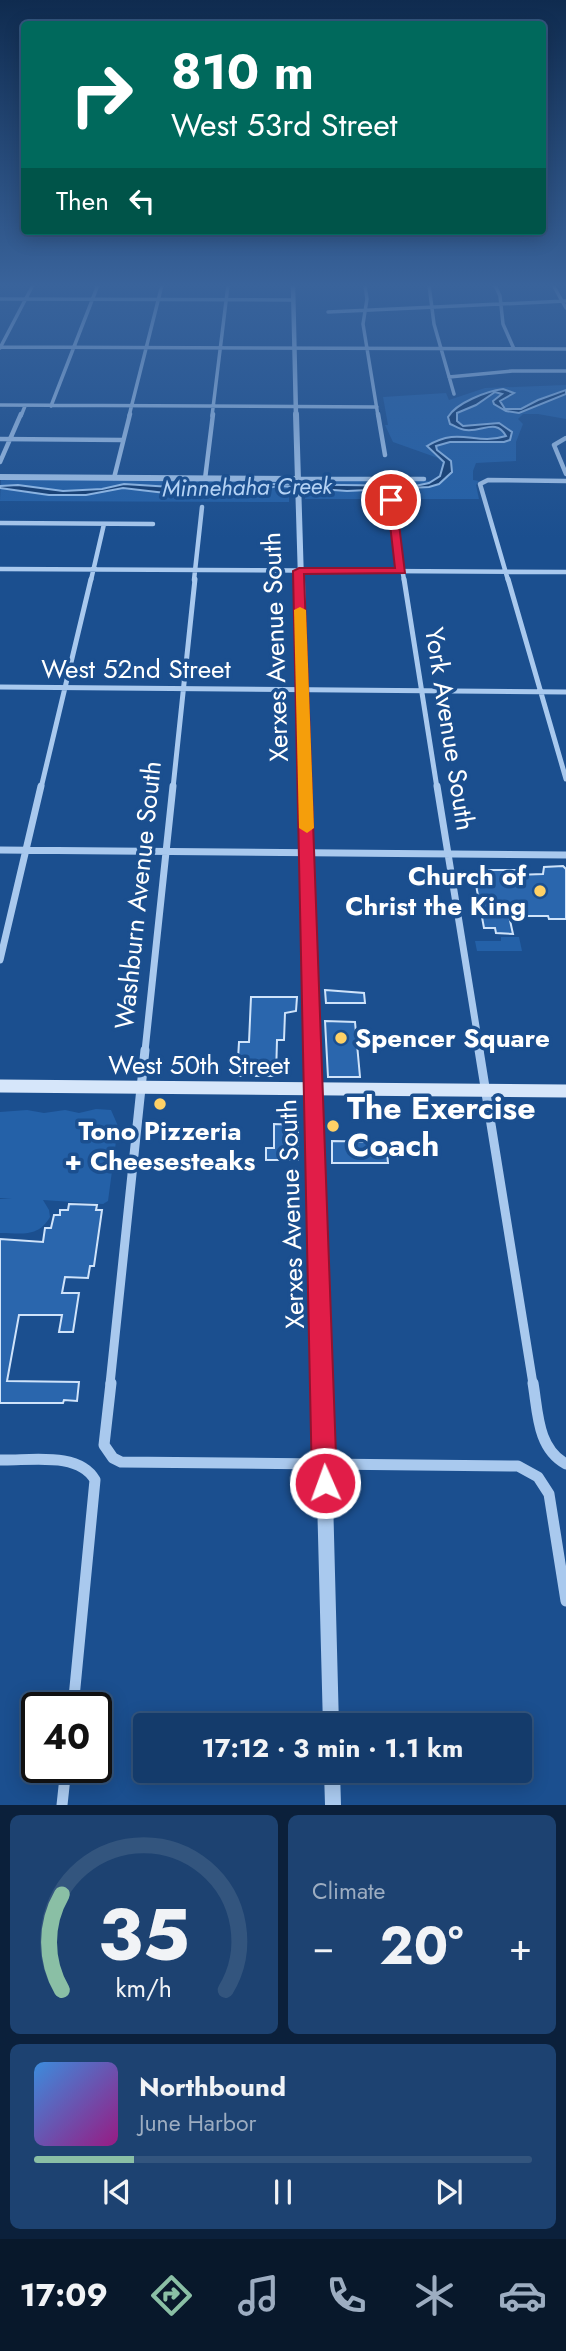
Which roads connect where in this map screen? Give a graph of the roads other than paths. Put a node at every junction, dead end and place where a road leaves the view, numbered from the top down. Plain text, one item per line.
1 (65, 369) edge
2 (142, 369) edge
3 (218, 369) edge
4 (294, 369) edge
5 (370, 369) edge
6 (447, 369) edge
7 (566, 371) edge
8 (449, 377) junction
9 (454, 394) dead end
10 (0, 405) edge
11 (25, 405) junction
12 (51, 405) junction
13 (132, 406) junction
14 (214, 407) junction
15 (295, 407) junction
16 (377, 407) junction
17 (0, 439) edge
18 (10, 439) junction
19 (566, 439) edge
20 (123, 440) junction
21 (385, 455) dead end
22 (0, 462) edge
23 (566, 474) edge
24 (0, 477) edge
25 (114, 478) junction
26 (205, 479) junction
27 (425, 479) dead end
28 (566, 481) edge
29 (297, 484) junction
30 (391, 500) dead end
31 (202, 507) dead end
32 (0, 523) edge
33 (104, 524) junction
34 (153, 524) dead end
35 (0, 569) edge
36 (93, 569) junction
37 (195, 570) junction
38 (299, 571) junction
39 (401, 571) junction
40 (505, 572) junction
41 (566, 572) edge
42 (0, 687) edge
43 (64, 688) junction
44 (182, 689) junction
45 (303, 689) junction
46 (421, 691) junction
47 (540, 692) junction
48 (566, 692) edge
49 (566, 779) edge
50 (0, 850) edge
51 (25, 850) junction
52 (164, 851) junction
53 (307, 853) junction
54 (448, 854) junction
55 (566, 855) edge
56 (0, 960) edge
57 (0, 1086) edge
58 (142, 1087) junction
59 (314, 1088) junction
60 (487, 1090) junction
61 (566, 1091) edge
62 (0, 1460) edge
63 (324, 1463) junction
64 (566, 1464) edge
65 (566, 1601) edge
66 (75, 1692) edge
67 (331, 1713) edge
68 (64, 1783) edge
69 (332, 1783) edge
70 (62, 1805) edge
71 (333, 1805) edge

1 - 12 street
2 - 13 street
3 - 14 street
4 - 15 street, Xerxes Avenue South
5 - 16 street
6 - 8 street
7 - 8 street
8 - 9 street
10 - 11 street
11 - 12 street
11 - 18 street
12 - 13 street
13 - 14 street
13 - 20 street
14 - 15 street
14 - 26 street
15 - 16 street
15 - 29 street, Xerxes Avenue South
16 - 21 street
17 - 18 street
18 - 20 street
18 - 22 street
19 - 23 street
20 - 25 street
24 - 25 street
25 - 26 street
26 - 29 street
27 - 29 street
28 - 40 street
29 - 38 street, Xerxes Avenue South
30 - 39 street, York Avenue South
31 - 37 street, Washburn Avenue South
32 - 33 street
33 - 34 street
33 - 36 street
35 - 36 street
36 - 37 street
36 - 43 street
37 - 38 street
37 - 44 street, Washburn Avenue South
38 - 39 street
38 - 45 street, Xerxes Avenue South
39 - 40 street
39 - 46 street, York Avenue South
40 - 41 street
40 - 47 street
42 - 43 street, West 52nd Street
43 - 44 street, West 52nd Street
43 - 51 street
44 - 45 street, West 52nd Street
44 - 52 street, Washburn Avenue South
45 - 46 street, West 52nd Street
45 - 53 street, Xerxes Avenue South
46 - 47 street, West 52nd Street
46 - 54 street, York Avenue South
47 - 48 street, West 52nd Street
47 - 49 street
50 - 51 street
51 - 52 street
51 - 56 street
52 - 53 street
52 - 58 street, Washburn Avenue South
53 - 54 street
53 - 59 street, Xerxes Avenue South
54 - 55 street
54 - 60 street, York Avenue South
57 - 58 main road, West 50th Street
58 - 59 main road, West 50th Street
58 - 63 street, Washburn Avenue South
59 - 60 main road, West 50th Street
59 - 63 street, Xerxes Avenue South
60 - 61 main road, West 50th Street
60 - 64 street, York Avenue South
62 - 66 street
63 - 65 street
63 - 67 street, Xerxes Avenue South
68 - 70 street
69 - 71 street

